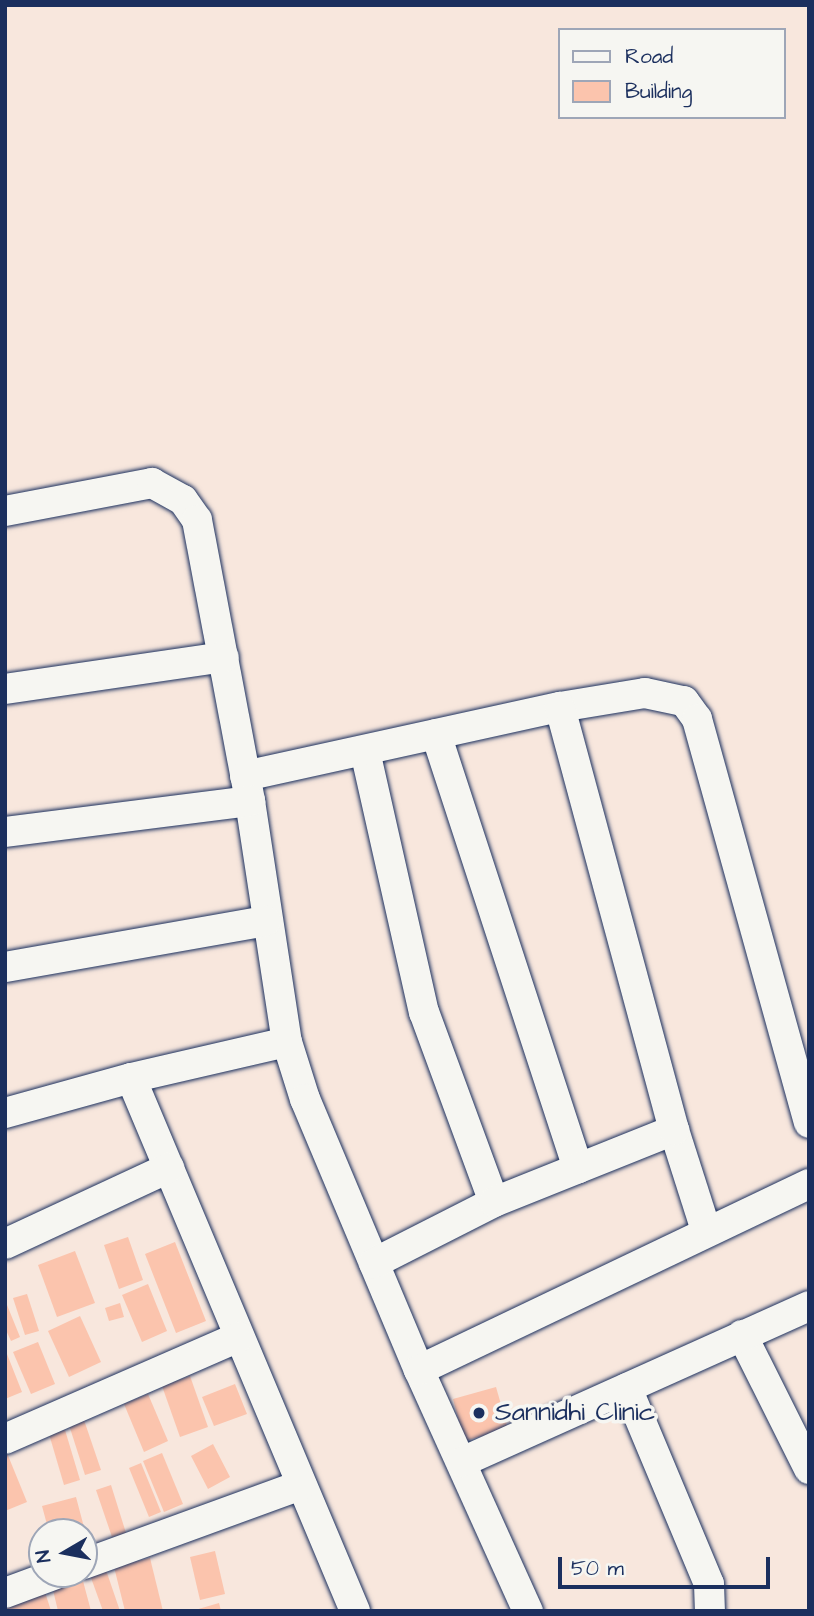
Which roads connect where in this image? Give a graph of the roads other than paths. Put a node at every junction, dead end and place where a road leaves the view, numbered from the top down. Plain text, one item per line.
1 (5, 512) edge
2 (224, 657) junction
3 (5, 689) edge
4 (560, 707) junction
5 (436, 734) junction
6 (365, 751) junction
7 (247, 788) junction
8 (5, 832) edge
9 (266, 921) junction
10 (5, 967) edge
11 (286, 1042) junction
12 (131, 1078) junction
13 (5, 1113) edge
14 (809, 1123) edge
15 (674, 1130) junction
16 (169, 1168) junction
17 (578, 1168) junction
18 (809, 1184) edge
19 (494, 1202) junction
20 (706, 1230) junction
21 (5, 1244) edge
22 (374, 1263) junction
23 (809, 1306) edge
24 (742, 1335) junction
25 (239, 1337) junction
26 (419, 1370) junction
27 (627, 1388) junction
28 (5, 1439) edge
29 (462, 1462) junction
30 (809, 1469) edge
31 (301, 1485) junction
32 (98, 1559) edge
33 (28, 1585) edge
34 (5, 1593) edge
35 (355, 1611) edge
36 (528, 1611) edge
37 (710, 1611) edge

1 - 2 street
2 - 3 street
2 - 7 street
4 - 5 street
4 - 14 street
4 - 15 street
5 - 6 street
5 - 17 street
6 - 7 street
6 - 19 street
7 - 8 street
7 - 9 street
9 - 10 street
9 - 11 street
11 - 12 street
11 - 22 street
12 - 13 street
12 - 16 street
15 - 17 street
15 - 20 street
16 - 21 street
16 - 25 street
17 - 19 street
18 - 20 street
19 - 22 street
20 - 26 street
22 - 26 street
23 - 24 street
24 - 27 street
24 - 30 street
25 - 28 street
25 - 31 street
26 - 29 street
27 - 29 street
27 - 37 street
29 - 36 street
31 - 32 street
31 - 35 street
33 - 34 street

